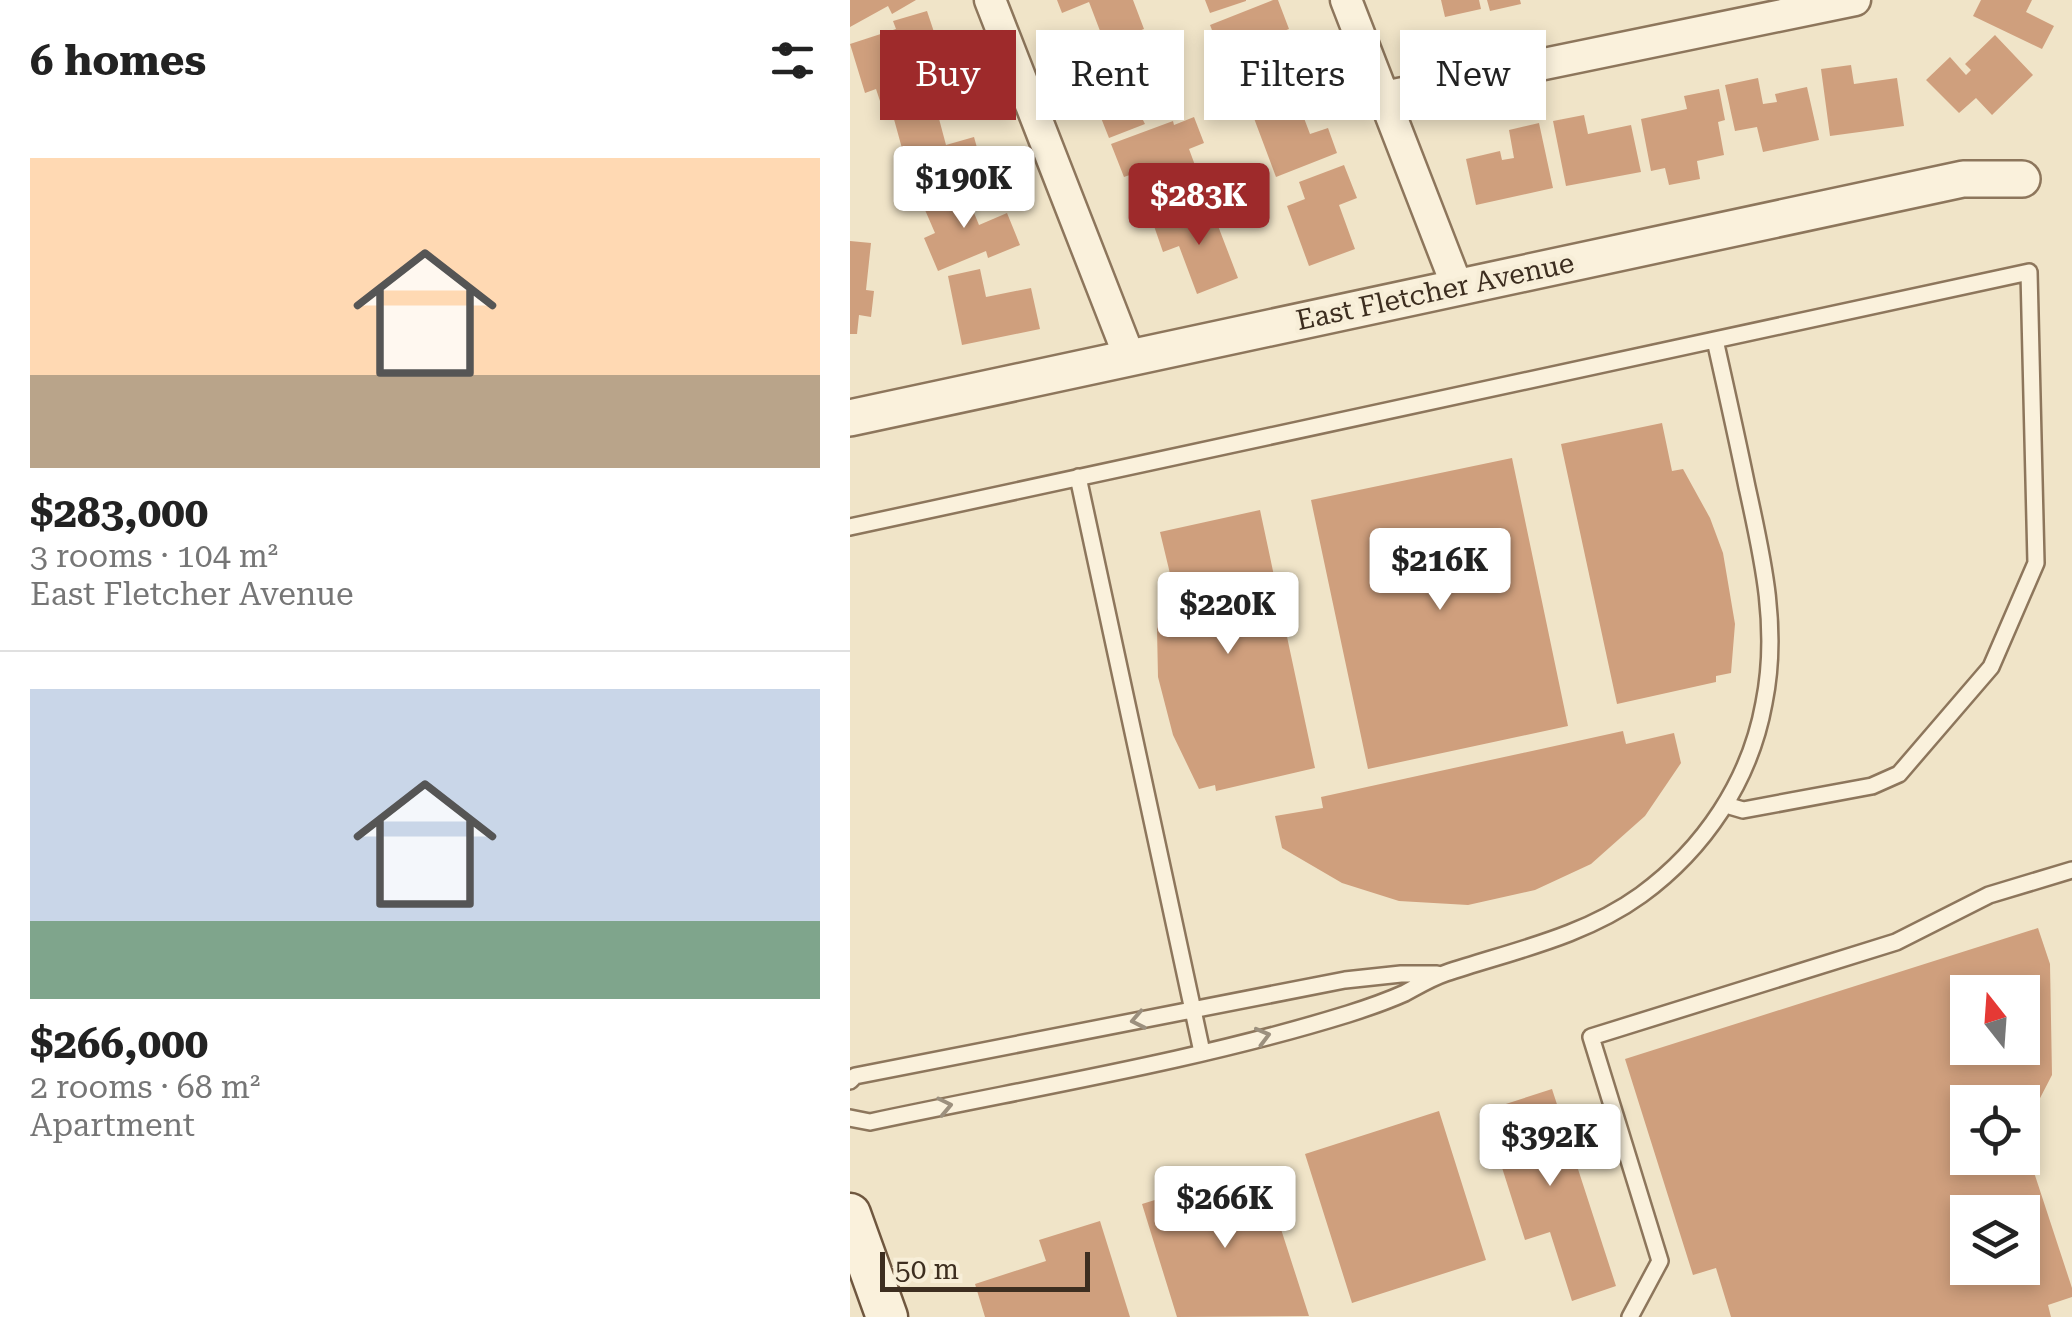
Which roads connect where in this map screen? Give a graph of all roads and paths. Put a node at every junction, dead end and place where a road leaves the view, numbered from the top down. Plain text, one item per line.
1 (990, 0) edge
2 (1346, 0) edge
3 (1855, 0) edge
4 (1384, 97) junction
5 (2022, 178) dead end
6 (1457, 286) junction
7 (1716, 340) junction
8 (1129, 356) junction
9 (850, 418) edge
10 (1078, 477) junction
11 (850, 527) edge
12 (1726, 805) junction
13 (2072, 870) edge
14 (1441, 974) junction
15 (1192, 1009) junction
16 (1202, 1052) junction
17 (850, 1081) edge
18 (850, 1118) edge
19 (850, 1214) edge
20 (887, 1317) edge
21 (1630, 1317) edge

1 - 8 street
2 - 4 street
3 - 4 street
4 - 6 street
5 - 6 street, East Fletcher Avenue
6 - 8 street, East Fletcher Avenue
7 - 10 lane
7 - 12 lane
7 - 12 lane
8 - 9 street, East Fletcher Avenue
10 - 11 lane
10 - 15 lane
12 - 14 lane
13 - 21 lane
14 - 15 lane
16 -> 14 lane
15 - 16 lane
15 -> 17 lane
18 -> 16 lane
19 - 20 main road

